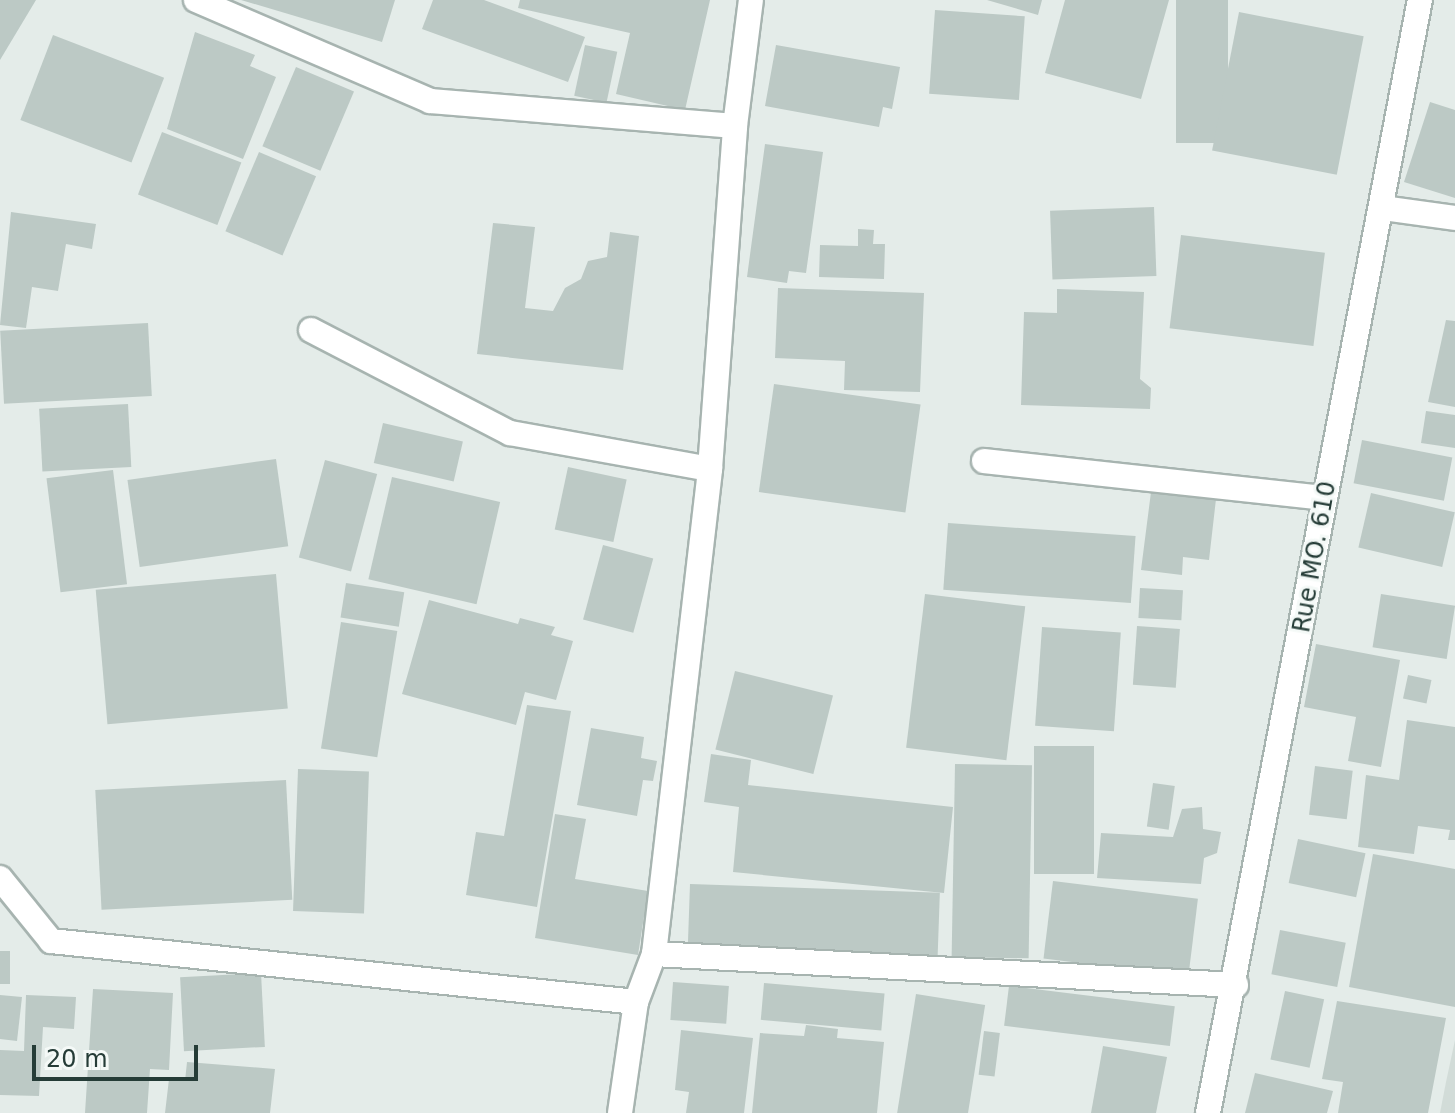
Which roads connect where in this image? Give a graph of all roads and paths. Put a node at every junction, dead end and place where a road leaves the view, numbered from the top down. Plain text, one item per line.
1 (196, 0) edge
2 (751, 0) edge
3 (1420, 0) edge
4 (735, 126) junction
5 (1383, 208) junction
6 (1455, 218) edge
7 (311, 330) dead end
8 (984, 461) dead end
9 (710, 469) junction
10 (1325, 498) junction
11 (0, 878) edge
12 (654, 954) junction
13 (1236, 985) junction
14 (636, 1002) junction
15 (620, 1113) edge
16 (1208, 1113) edge

1 - 4 street
2 - 4 street
3 - 5 street, Rue MO. 610
4 - 9 street
5 - 6 street
5 - 10 street, Rue MO. 610
7 - 9 street
8 - 10 street
9 - 12 street
10 - 13 street, Rue MO. 610
11 - 14 street
12 - 13 street
12 - 14 street
13 - 16 street, Rue MO. 610
14 - 15 street

